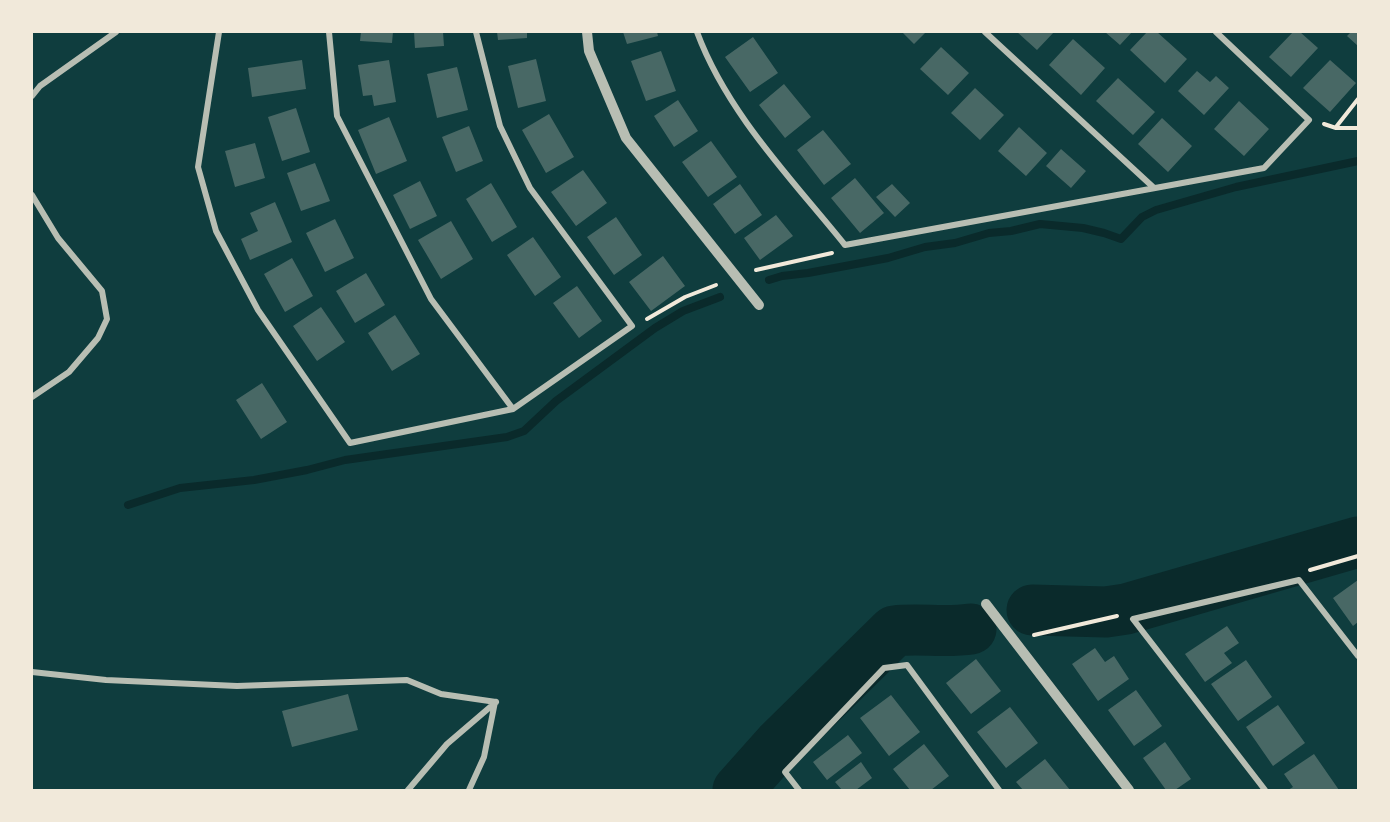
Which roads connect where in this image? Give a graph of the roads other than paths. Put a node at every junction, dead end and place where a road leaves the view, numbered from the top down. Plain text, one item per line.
1 (116, 32) edge
2 (219, 32) edge
3 (329, 32) edge
4 (476, 32) edge
5 (587, 32) edge
6 (697, 32) edge
7 (985, 32) edge
8 (1216, 32) edge
9 (32, 96) edge
10 (1153, 187) junction
11 (32, 195) edge
12 (759, 305) dead end
13 (32, 397) edge
14 (513, 409) junction
15 (986, 604) dead end
16 (1359, 656) edge
17 (32, 672) edge
18 (496, 702) junction
19 (408, 790) edge
20 (469, 790) edge
21 (799, 790) edge
22 (999, 790) edge
23 (1129, 790) edge
24 (1265, 790) edge

1 - 9 street
2 - 14 street
3 - 14 street
4 - 14 street
5 - 12 street
6 - 10 street
7 - 10 street
8 - 10 street
11 - 13 street
15 - 23 street
16 - 24 street
17 - 18 street
18 - 19 street
18 - 20 street
21 - 22 street

